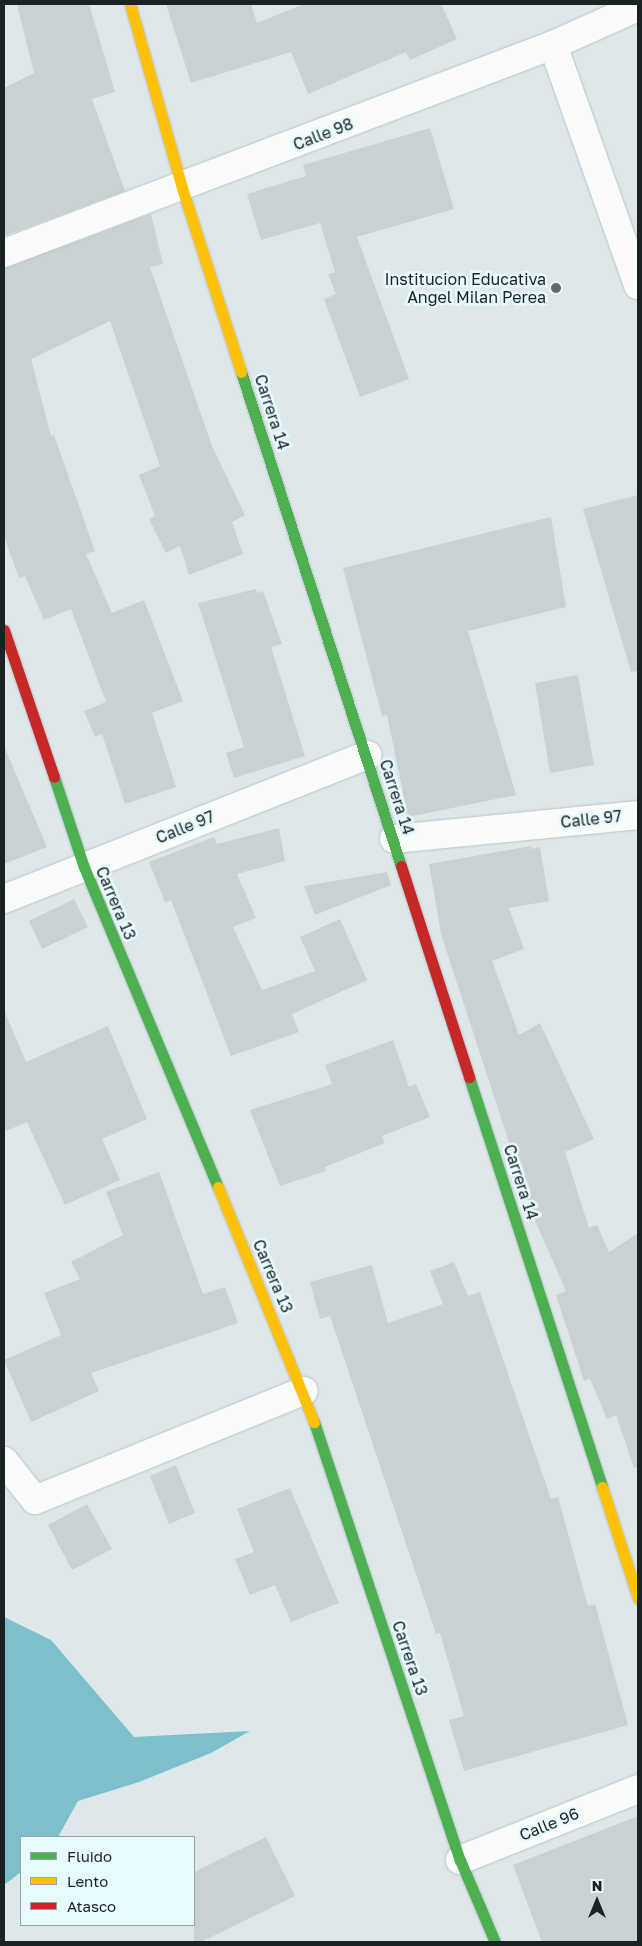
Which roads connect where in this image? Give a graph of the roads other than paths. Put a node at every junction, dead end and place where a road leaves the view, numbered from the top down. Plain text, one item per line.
1 (130, 4) edge
2 (638, 6) edge
3 (552, 45) junction
4 (182, 188) junction
5 (4, 253) edge
6 (638, 285) edge
7 (4, 630) edge
8 (367, 755) junction
9 (638, 815) edge
10 (394, 839) junction
11 (84, 867) junction
12 (4, 899) edge
13 (304, 1391) junction
14 (4, 1461) edge
15 (638, 1598) edge
16 (638, 1789) edge
17 (460, 1860) junction
18 (495, 1942) edge

1 - 4 street, Carrera 14
2 - 3 street, Calle 98
3 - 4 street, Calle 98
3 - 6 street
4 - 5 street, Calle 98
4 - 8 street, Carrera 14
7 - 11 street, Carrera 13
8 - 10 street, Carrera 14
8 - 11 street, Calle 97
9 - 10 street, Calle 97
10 - 15 street, Carrera 14
11 - 12 street, Calle 97
11 - 13 street, Carrera 13
13 - 14 street
13 - 17 street, Carrera 13
16 - 17 street, Calle 96
17 - 18 street, Carrera 13

